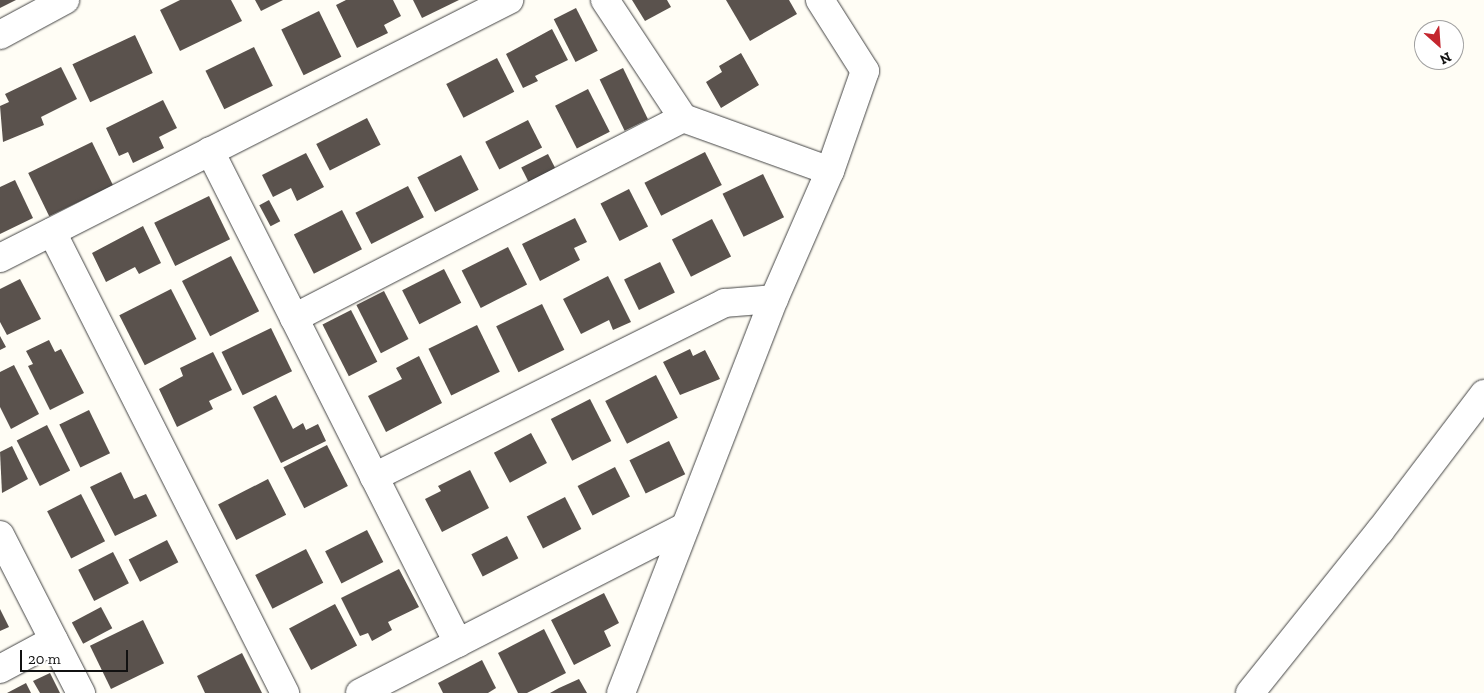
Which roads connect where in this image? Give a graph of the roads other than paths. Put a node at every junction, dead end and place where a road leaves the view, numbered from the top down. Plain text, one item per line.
1 (65, 0) edge
2 (509, 0) edge
3 (605, 0) edge
4 (820, 0) edge
5 (0, 35) edge
6 (683, 118) junction
7 (210, 151) junction
8 (830, 171) junction
9 (52, 232) junction
10 (0, 258) edge
11 (774, 299) junction
12 (294, 318) junction
13 (1484, 394) edge
14 (374, 477) junction
15 (685, 527) junction
16 (0, 535) edge
17 (54, 640) junction
18 (458, 643) junction
19 (0, 669) edge
20 (81, 693) edge
21 (285, 693) edge
22 (360, 693) edge
23 (621, 693) edge
24 (1250, 693) edge

1 - 5 street
2 - 7 street
3 - 6 street
4 - 8 street
6 - 8 street
6 - 12 street
7 - 9 street
7 - 12 street
8 - 11 street
9 - 10 street
9 - 21 street
11 - 14 street
11 - 15 street
12 - 14 street
13 - 24 street
14 - 18 street
15 - 18 street
15 - 23 street
16 - 17 street
17 - 19 street
17 - 20 street
18 - 22 street

